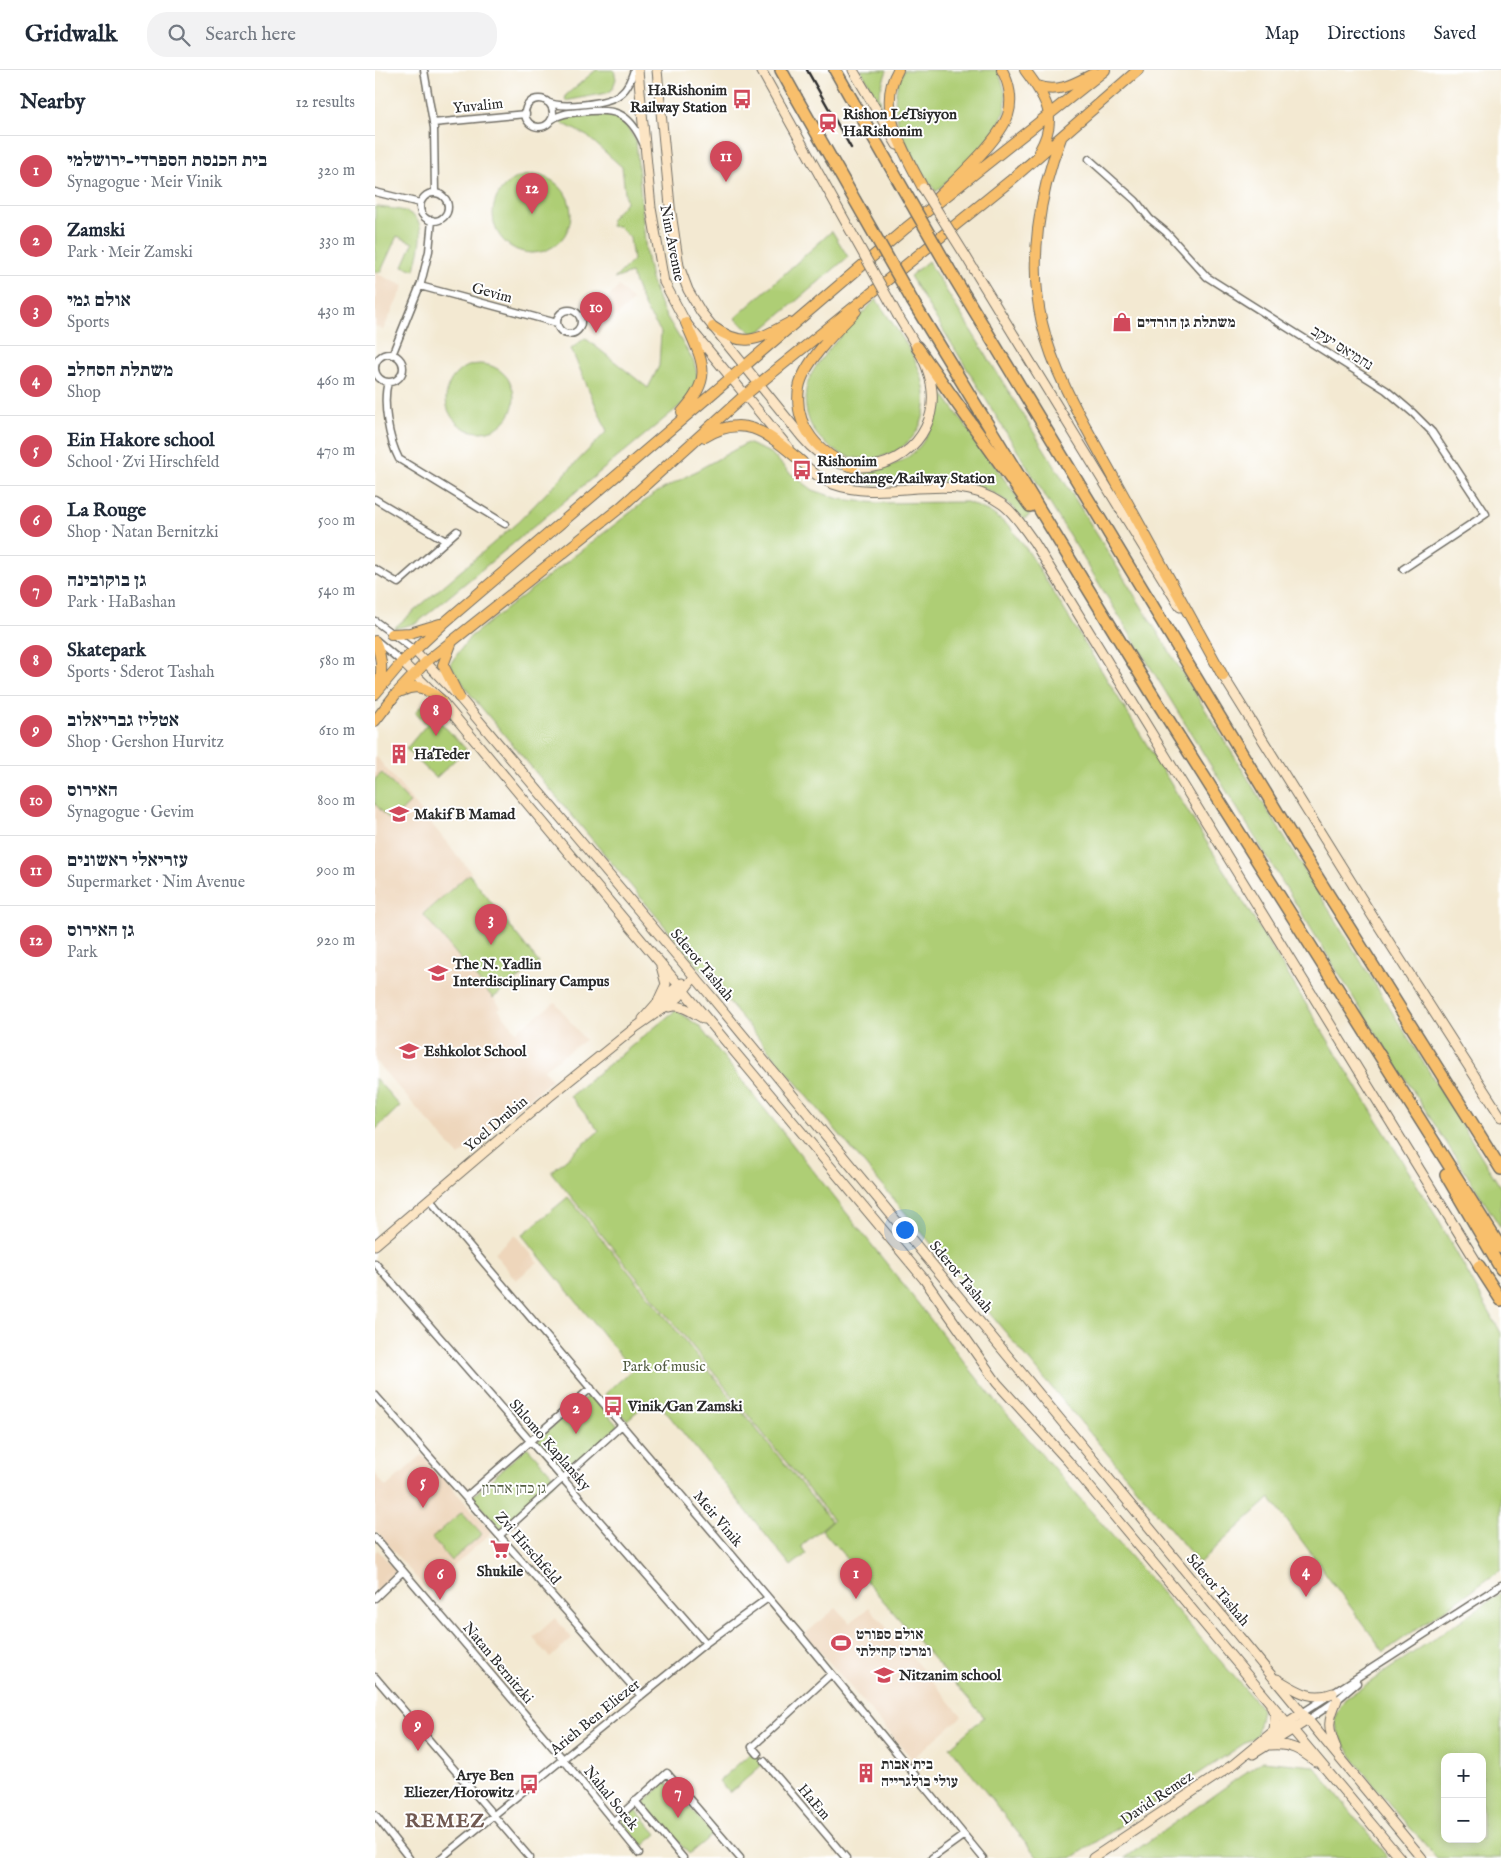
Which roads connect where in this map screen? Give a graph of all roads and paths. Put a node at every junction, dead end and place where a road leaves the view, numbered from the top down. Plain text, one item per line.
1 (424, 70) edge
2 (634, 70) edge
3 (638, 70) edge
4 (657, 70) edge
5 (761, 70) edge
6 (781, 70) edge
7 (835, 70) edge
8 (853, 70) edge
9 (898, 70) edge
10 (1002, 70) edge
11 (1025, 70) edge
12 (1100, 70) edge
13 (1105, 70) edge
14 (1138, 70) edge
15 (1037, 86) junction
16 (547, 102) junction
17 (526, 114) junction
18 (1049, 115) junction
19 (551, 120) junction
20 (433, 123) junction
21 (1062, 136) junction
22 (645, 149) junction
23 (1035, 158) junction
24 (1089, 159) dead end
25 (923, 188) junction
26 (375, 192) edge
27 (435, 193) junction
28 (420, 203) junction
29 (432, 220) junction
30 (906, 228) junction
31 (886, 279) junction
32 (420, 286) junction
33 (814, 308) junction
34 (557, 323) dead end
35 (686, 323) junction
36 (713, 327) junction
37 (917, 347) junction
38 (392, 355) junction
39 (744, 365) junction
40 (730, 377) junction
41 (388, 382) junction
42 (759, 384) junction
43 (745, 395) junction
44 (648, 448) junction
45 (679, 454) junction
46 (802, 462) junction
47 (853, 467) junction
48 (375, 499) edge
49 (505, 524) dead end
50 (457, 531) dead end
51 (445, 541) junction
52 (375, 569) edge
53 (1403, 569) dead end
54 (1079, 573) junction
55 (375, 621) edge
56 (443, 623) junction
57 (391, 634) junction
58 (375, 640) edge
59 (453, 641) junction
60 (413, 650) junction
61 (402, 662) junction
62 (426, 662) junction
63 (415, 673) junction
64 (1223, 676) junction
65 (375, 694) edge
66 (395, 695) junction
67 (459, 697) junction
68 (441, 700) junction
69 (375, 721) edge
70 (657, 957) junction
71 (694, 977) junction
72 (679, 984) junction
73 (685, 992) junction
74 (657, 1003) junction
75 (666, 1008) junction
76 (711, 1022) junction
77 (1358, 1024) junction
78 (636, 1027) junction
79 (1430, 1057) junction
80 (1501, 1116) edge
81 (1501, 1156) edge
82 (1501, 1169) edge
83 (429, 1198) junction
84 (375, 1245) edge
85 (1501, 1248) edge
86 (375, 1263) edge
87 (1479, 1266) junction
88 (1501, 1269) edge
89 (1501, 1300) edge
90 (1501, 1307) edge
91 (591, 1388) junction
92 (375, 1395) edge
93 (622, 1425) junction
94 (530, 1441) junction
95 (563, 1479) junction
96 (467, 1496) junction
97 (500, 1535) junction
98 (375, 1538) edge
99 (403, 1571) junction
100 (1501, 1585) edge
101 (375, 1598) edge
102 (768, 1598) junction
103 (706, 1643) junction
104 (831, 1674) junction
105 (1271, 1676) junction
106 (375, 1677) edge
107 (641, 1696) junction
108 (1266, 1697) junction
109 (1335, 1697) junction
110 (1305, 1717) junction
111 (1290, 1726) junction
112 (1274, 1731) junction
113 (1269, 1745) junction
114 (759, 1754) dead end
115 (563, 1759) junction
116 (1341, 1760) junction
117 (764, 1761) dead end
118 (1233, 1764) junction
119 (1330, 1773) junction
120 (635, 1801) junction
121 (375, 1815) edge
122 (493, 1816) junction
123 (614, 1821) junction
124 (964, 1835) junction
125 (639, 1852) dead end
126 (1095, 1857) edge
127 (409, 1858) edge
128 (441, 1858) edge
129 (530, 1858) edge
130 (683, 1858) edge
131 (741, 1858) edge
132 (846, 1858) edge
133 (932, 1858) edge
134 (983, 1858) edge
135 (1400, 1858) edge
136 (1422, 1858) edge

1 - 20 street
2 - 16 street
3 - 22 main road, Nim Avenue
4 - 36 main road, Nim Avenue
5 - 37 main road, bridge
6 - 54 highway, bridge
7 - 79 highway, bridge
8 - 25 main road
9 - 25 main road
10 - 30 main road
11 - 15 main road
12 - 15 main road
13 - 18 main road
14 - 21 main road
15 - 18 main road
16 - 17 street
16 - 19 street
17 - 19 street
17 - 20 street, Yuvalim
18 - 23 main road
18 - 30 main road
19 - 22 street
20 - 27 street
21 - 23 main road
21 - 64 main road
22 - 35 main road, Nim Avenue
23 - 31 main road
24 - 53 street, נחמיאס יעקב
25 - 64 main road, bridge
26 - 28 street
27 - 28 street
27 - 29 street
28 - 29 street
29 - 32 street
30 - 33 main road
31 - 42 main road
31 - 47 main road
32 - 34 street, Gevim
32 - 38 street
33 - 36 main road
33 - 39 main road
35 - 40 main road, Nim Avenue
35 - 44 main road
36 - 39 main road, Nim Avenue
37 - 47 main road
37 - 54 highway
38 - 41 street
38 - 41 street
39 - 40 main road
39 - 42 main road, Nim Avenue
40 - 43 main road, Nim Avenue
40 - 44 main road
41 - 49 street
42 - 43 main road
42 - 47 main road, Nim Avenue
43 - 45 main road
43 - 46 main road, Nim Avenue
44 - 56 main road
45 - 46 main road
45 - 59 main road
46 - 87 main road, Nim Avenue
48 - 51 street
50 - 51 street
51 - 52 street
54 - 77 highway
55 - 57 street
56 - 57 main road
56 - 60 main road
57 - 60 street
58 - 61 street
58 - 65 main road
59 - 62 main road
59 - 67 main road
60 - 61 main road
60 - 62 main road, Sderot Tashah
61 - 63 main road, Sderot Tashah
61 - 65 main road
62 - 63 main road
62 - 67 main road, Sderot Tashah
63 - 66 main road
63 - 68 main road, Sderot Tashah
64 - 80 main road
66 - 68 main road
66 - 69 main road
67 - 71 main road, Sderot Tashah
68 - 70 main road, Sderot Tashah
70 - 72 main road, Sderot Tashah
70 - 74 main road
71 - 72 main road, Yoel Drubin
71 - 73 main road, Yoel Drubin
71 - 105 main road, Sderot Tashah
72 - 73 main road, Sderot Tashah
72 - 74 main road, Yoel Drubin
73 - 75 main road, Yoel Drubin
73 - 76 main road, Sderot Tashah
74 - 78 main road, Yoel Drubin
75 - 76 main road
75 - 78 main road, Yoel Drubin
76 - 108 main road, Sderot Tashah
77 - 85 highway
77 - 88 highway
78 - 83 main road, Yoel Drubin
79 - 81 highway
79 - 82 highway
83 - 84 main road, Yoel Drubin
83 - 91 street, Meir Vinik
86 - 94 street, Shlomo Kaplansky
87 - 89 highway
87 - 90 main road, Nim Avenue
91 - 93 street, Meir Vinik
91 - 94 street
92 - 96 street, Zvi Hirschfeld
93 - 95 street
93 - 102 street, Meir Vinik
94 - 95 street, Shlomo Kaplansky
94 - 96 street
95 - 97 street
95 - 103 street, Shlomo Kaplansky
96 - 97 street, Zvi Hirschfeld
97 - 107 street, Zvi Hirschfeld
98 - 99 street, Natan Bernitzki
99 - 101 street
99 - 115 street, Natan Bernitzki
100 - 109 street, David Remez
102 - 103 street, Arieh Ben Eliezer
102 - 104 street, Meir Vinik
103 - 107 street, Arieh Ben Eliezer
104 - 114 street
104 - 124 street, Meir Vinik
105 - 109 main road
105 - 110 main road, Sderot Tashah
106 - 122 street
107 - 115 street, Arieh Ben Eliezer
108 - 111 main road, Sderot Tashah
108 - 112 main road
109 - 110 street, David Remez
109 - 116 main road
110 - 111 main road, David Remez
110 - 116 main road, Sderot Tashah
111 - 112 main road, David Remez
111 - 113 main road, David Remez
111 - 119 main road, Sderot Tashah
112 - 118 main road, David Remez
113 - 118 main road, David Remez
113 - 119 main road
115 - 122 street, Arieh Ben Eliezer
115 - 123 street, Nahal Sorek
116 - 136 main road, Sderot Tashah
117 - 132 street, HaEm
118 - 126 main road, David Remez
119 - 135 main road, Sderot Tashah
120 - 123 street
120 - 130 street
120 - 131 street
121 - 127 street
122 - 128 street, Arieh Ben Eliezer
122 - 129 street
123 - 125 street, Nahal Sorek
124 - 133 street
124 - 134 street, Meir Vinik

